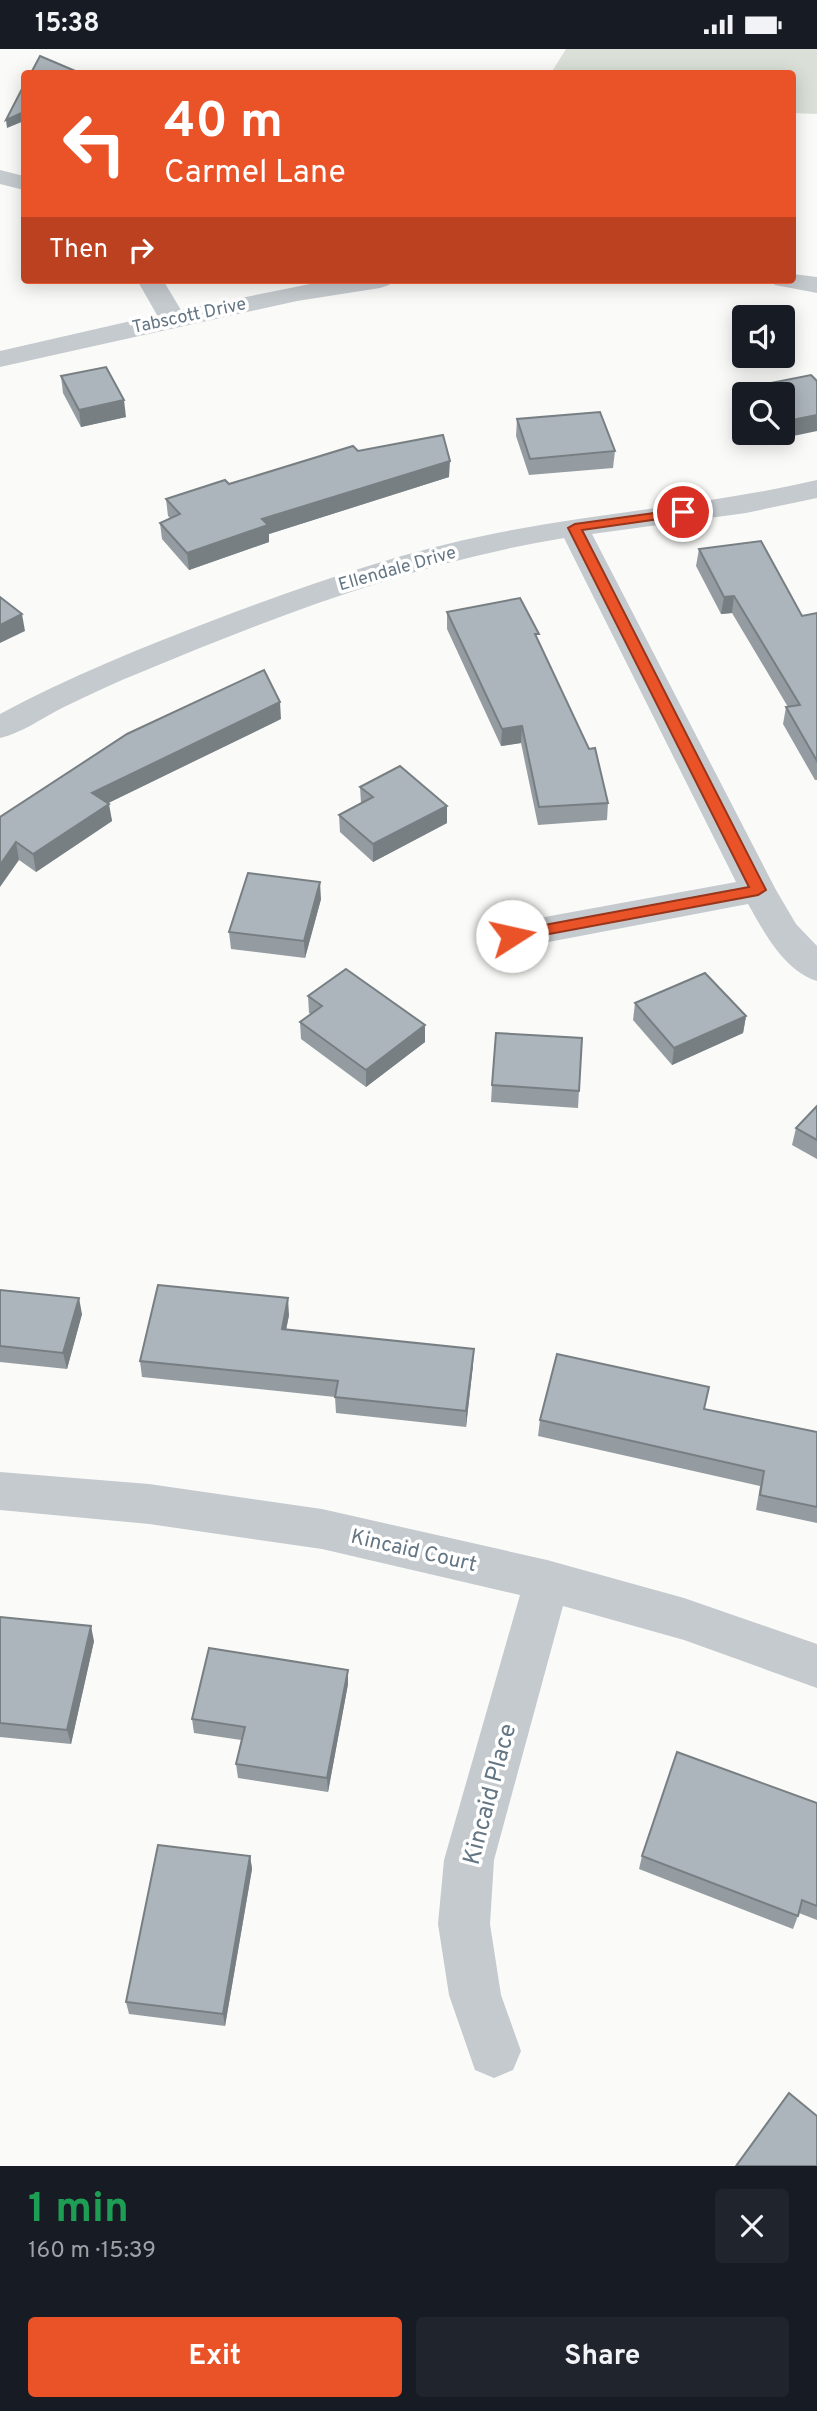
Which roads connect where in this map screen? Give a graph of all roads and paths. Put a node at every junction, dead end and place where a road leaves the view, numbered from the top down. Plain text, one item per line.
1 (0, 177) edge
2 (21, 182) edge
3 (796, 282) edge
4 (152, 284) edge
5 (354, 284) edge
6 (817, 285) edge
7 (173, 319) junction
8 (0, 359) edge
9 (817, 489) edge
10 (575, 528) junction
11 (0, 728) edge
12 (758, 890) junction
13 (512, 936) dead end
14 (817, 968) edge
15 (0, 1491) edge
16 (547, 1581) junction
17 (817, 1666) edge
18 (494, 2051) dead end

1 - 2 street
3 - 6 street
4 - 7 street
5 - 7 street, Tabscott Drive
7 - 8 street, Tabscott Drive
9 - 10 street, Ellendale Drive
10 - 11 street, Ellendale Drive
10 - 12 street
12 - 13 street
12 - 14 street
15 - 16 street, Kincaid Court
16 - 17 street, Kincaid Court
16 - 18 street, Kincaid Place

